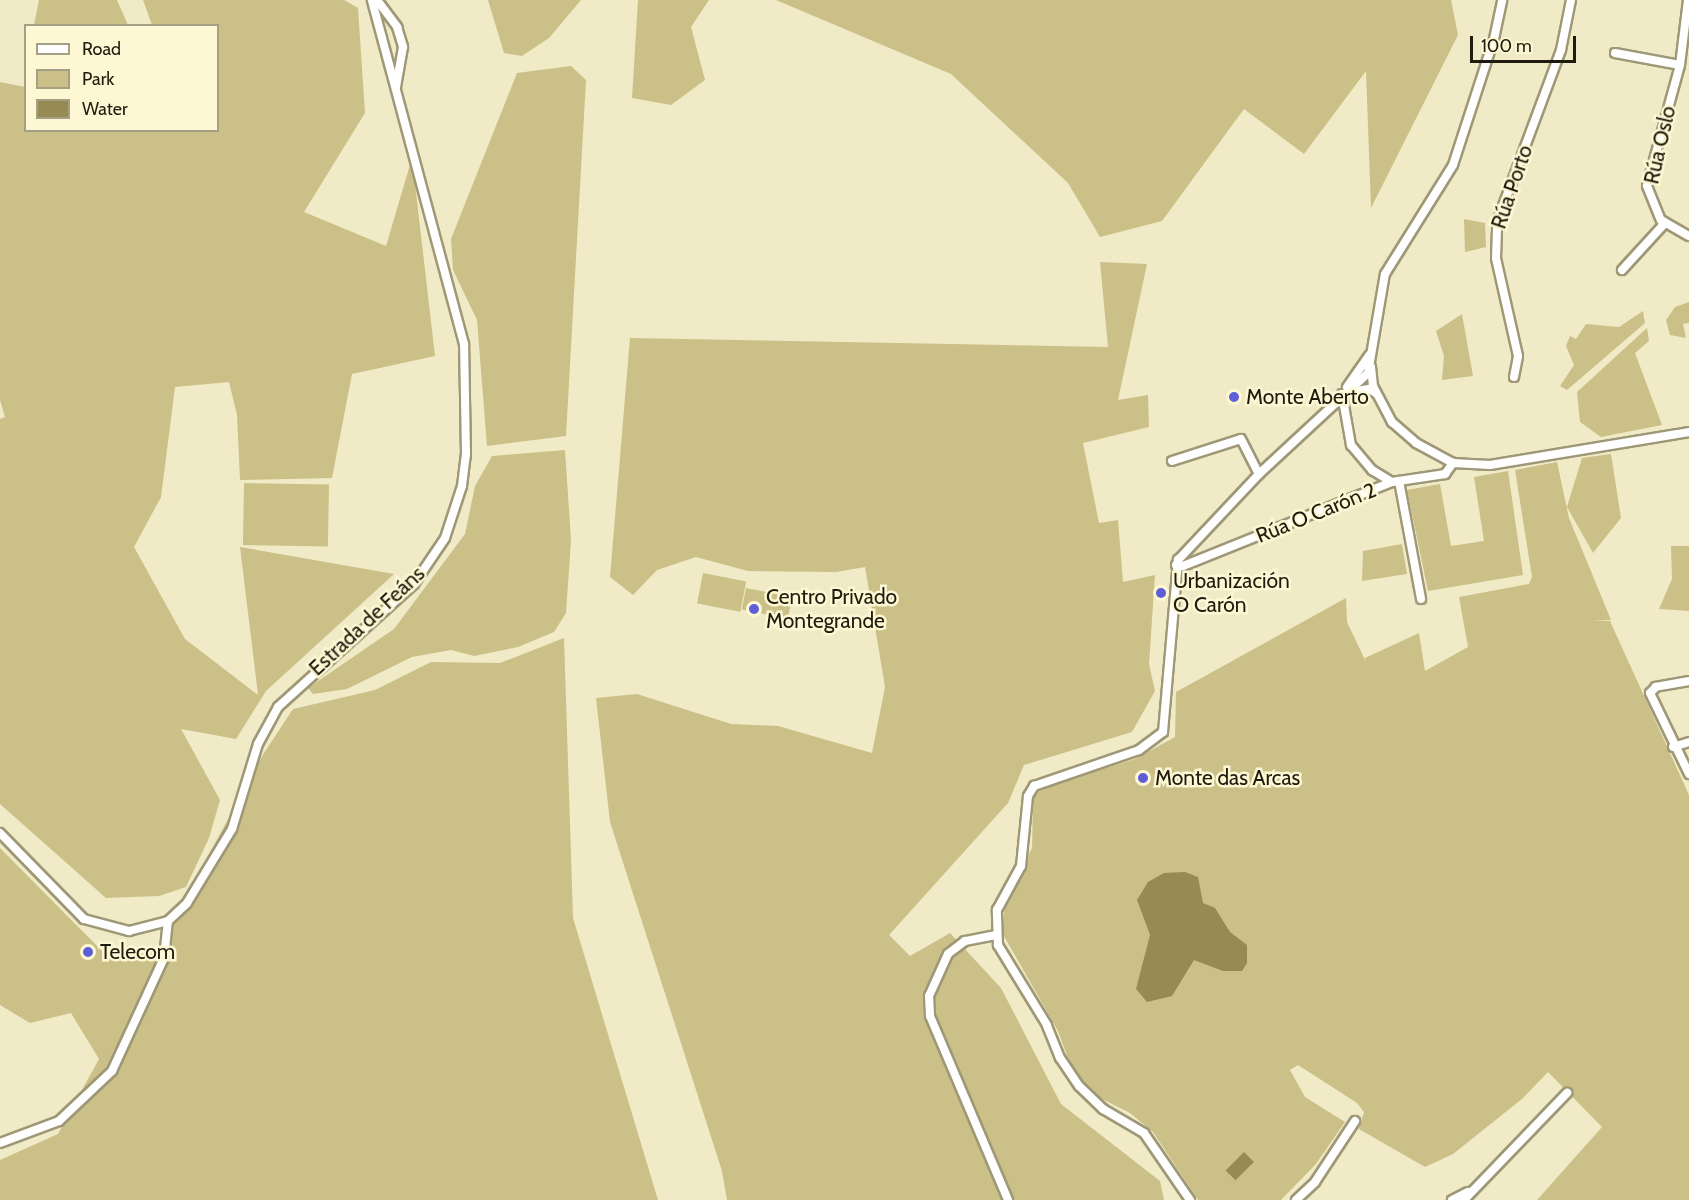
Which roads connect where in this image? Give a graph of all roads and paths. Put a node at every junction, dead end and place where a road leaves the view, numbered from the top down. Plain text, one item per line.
1 (374, 0) edge
2 (1502, 0) edge
3 (1570, 0) edge
4 (1688, 0) edge
5 (1615, 53) dead end
6 (1680, 64) junction
7 (396, 88) junction
8 (1665, 223) junction
9 (1689, 236) edge
10 (1622, 270) dead end
11 (1372, 351) junction
12 (1370, 374) junction
13 (1354, 376) junction
14 (1514, 377) dead end
15 (1376, 393) junction
16 (1342, 394) junction
17 (1689, 432) edge
18 (1172, 461) dead end
19 (1453, 463) junction
20 (1259, 474) junction
21 (1395, 482) junction
22 (1176, 565) junction
23 (1421, 599) dead end
24 (1689, 681) edge
25 (1689, 742) edge
26 (1673, 747) junction
27 (1689, 774) edge
28 (0, 833) edge
29 (168, 921) junction
30 (996, 935) junction
31 (1567, 1093) dead end
32 (1355, 1121) dead end
33 (0, 1143) edge
34 (1472, 1190) junction
35 (1008, 1200) edge
36 (1190, 1200) edge
37 (1296, 1200) edge
38 (1452, 1200) edge
39 (1464, 1200) edge

1 - 7 street, Estrada de Feáns
1 - 7 street, Estrada de Feáns
2 - 11 street
3 - 14 street, Rúa Porto
4 - 6 street, Rúa Oslo
5 - 6 street
6 - 8 street, Rúa Oslo
7 - 29 street, Estrada de Feáns
8 - 9 street, Rúa Oslo
8 - 10 street
11 - 12 street
11 - 13 street
12 - 13 street
12 - 15 street
12 - 16 street
13 - 16 street
15 - 16 street
15 - 19 street
16 - 20 street
16 - 21 street
17 - 19 street
18 - 20 street
19 - 21 street, Rúa O Carón 2
20 - 22 street
21 - 22 street, Rúa O Carón 2
21 - 23 street
22 - 30 street
24 - 26 street
25 - 26 street
26 - 27 street
28 - 29 street
29 - 33 street
30 - 35 street
30 - 36 street
31 - 34 street
32 - 37 street
34 - 38 street
34 - 39 street

